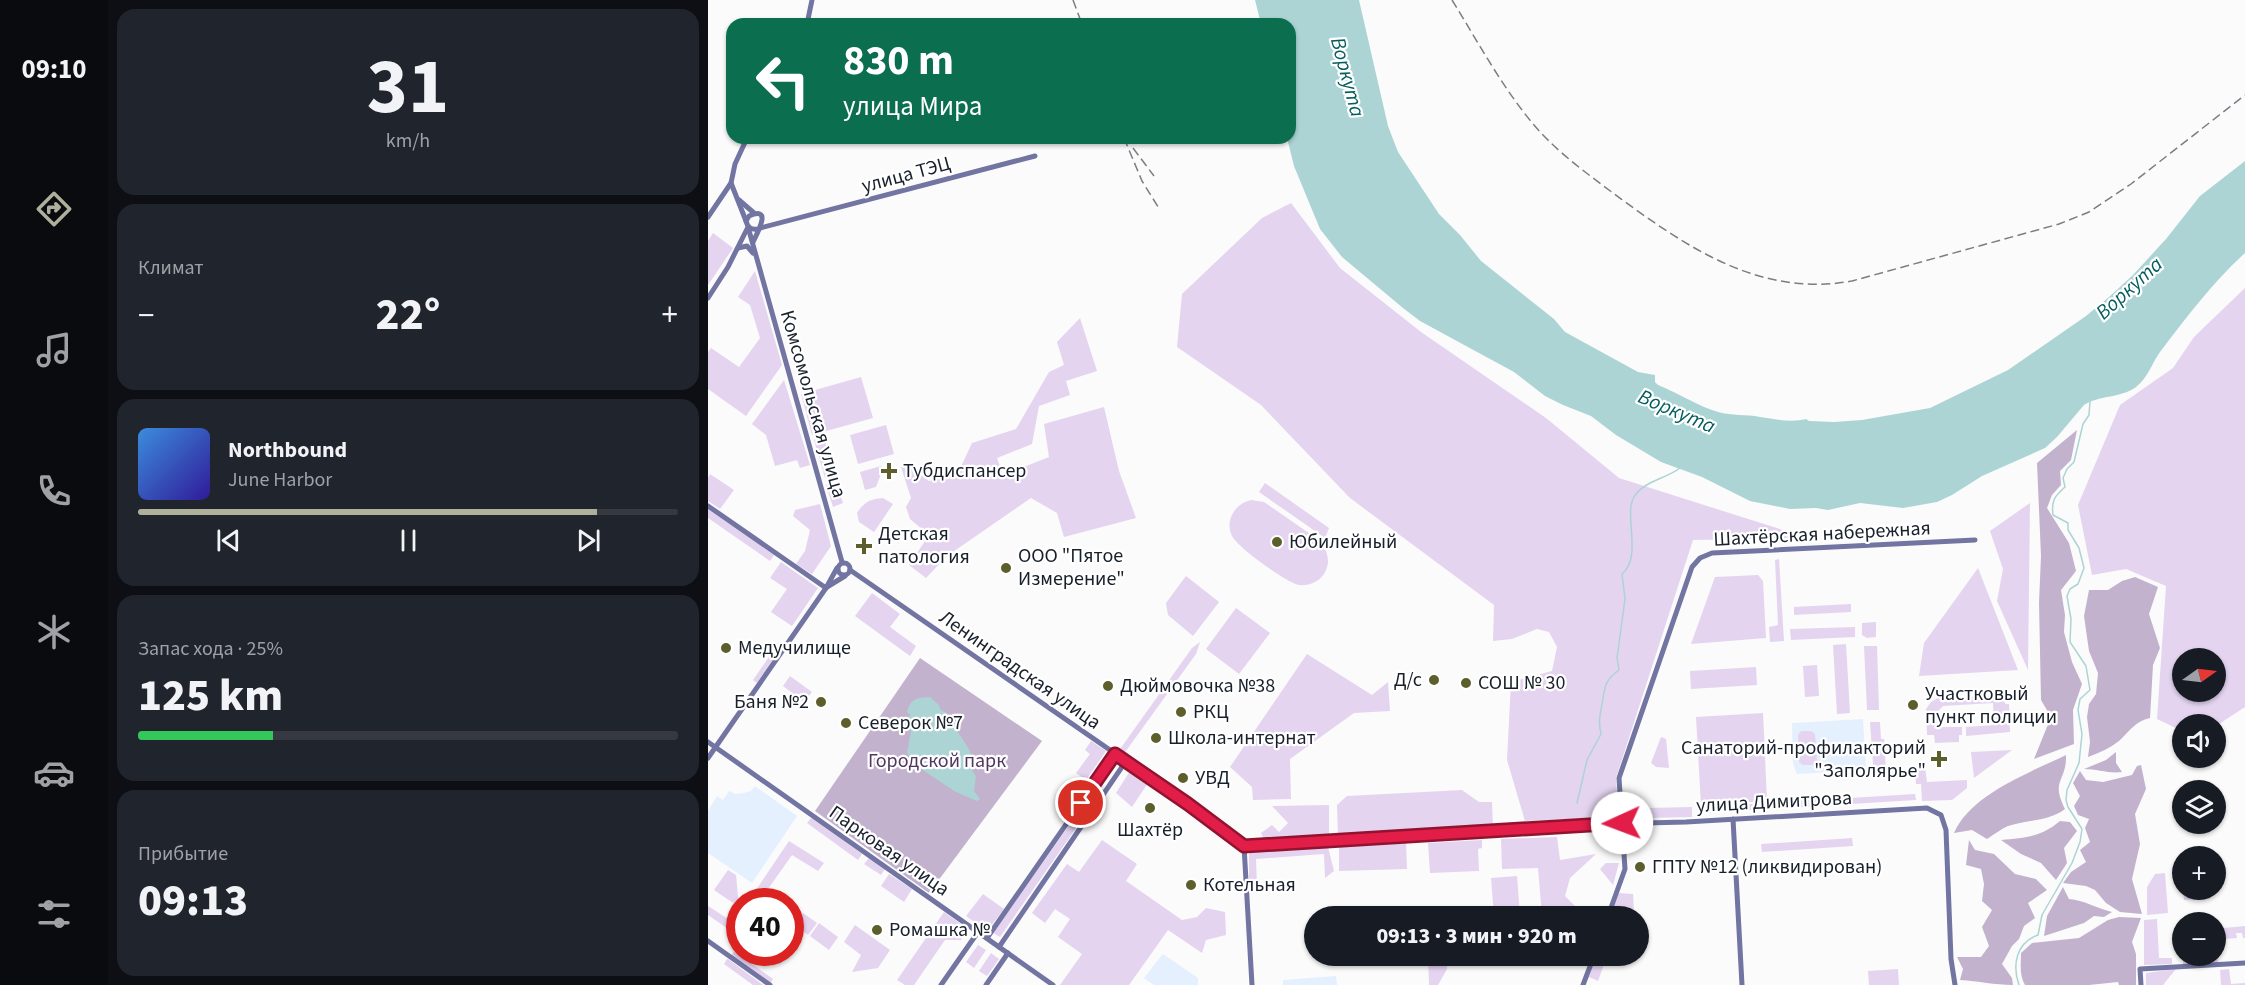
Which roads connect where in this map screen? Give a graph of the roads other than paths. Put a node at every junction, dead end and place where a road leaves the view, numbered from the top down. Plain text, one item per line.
1 (812, 0) edge
2 (808, 18) edge
3 (744, 144) edge
4 (1035, 156) dead end
5 (731, 183) junction
6 (738, 199) junction
7 (754, 213) junction
8 (708, 218) edge
9 (762, 219) junction
10 (784, 221) junction
11 (747, 224) junction
12 (759, 229) junction
13 (752, 244) junction
14 (738, 248) junction
15 (754, 254) junction
16 (708, 298) edge
17 (708, 506) edge
18 (1975, 540) dead end
19 (842, 562) junction
20 (837, 568) junction
21 (848, 573) junction
22 (826, 588) junction
23 (708, 742) edge
24 (716, 747) junction
25 (1115, 754) junction
26 (708, 758) edge
27 (1126, 762) junction
28 (1732, 819) junction
29 (1622, 823) junction
30 (1244, 846) junction
31 (1612, 906) edge
32 (978, 932) junction
33 (987, 938) junction
34 (708, 941) edge
35 (999, 947) junction
36 (1008, 953) junction
37 (2245, 963) edge
38 (1590, 966) edge
39 (770, 985) edge
40 (941, 985) edge
41 (986, 985) edge
42 (1053, 985) edge
43 (1252, 985) edge
44 (1583, 985) edge
45 (1742, 985) edge
46 (1955, 985) edge
47 (2141, 985) edge

1 - 2 main road
3 - 5 main road
4 - 10 main road, улица ТЭЦ
5 - 6 main road
5 - 8 main road
6 - 7 main road
6 - 11 main road, Комсомольская улица
7 - 9 main road
7 - 11 main road
9 - 10 main road
9 - 12 main road
10 - 12 main road, улица ТЭЦ
11 - 12 main road
11 - 13 main road, Комсомольская улица
11 - 14 main road
12 - 13 main road
13 - 15 main road, Комсомольская улица
14 - 15 main road
14 - 16 main road
15 - 19 main road, Комсомольская улица
17 - 22 main road
18 - 29 main road, Шахтёрская набережная
19 - 20 main road
19 - 21 main road
20 - 21 main road
20 - 22 main road
21 - 22 main road
21 - 25 main road, Ленинградская улица
22 - 24 main road
23 - 24 main road, Парковая улица
24 - 26 main road
24 - 32 main road, Парковая улица
25 - 27 main road, Ленинградская улица
25 - 33 main road
27 - 30 main road, Ленинградская улица
27 - 35 main road
28 - 29 main road, улица Димитрова
28 - 45 main road
28 - 46 main road, улица Димитрова
29 - 30 main road
29 - 31 main road
30 - 43 main road
32 - 33 main road, Парковая улица
32 - 40 main road
33 - 35 main road, Парковая улица
34 - 39 main road
35 - 36 main road, Парковая улица
36 - 41 main road
36 - 42 main road, Парковая улица
37 - 47 main road
38 - 44 main road

